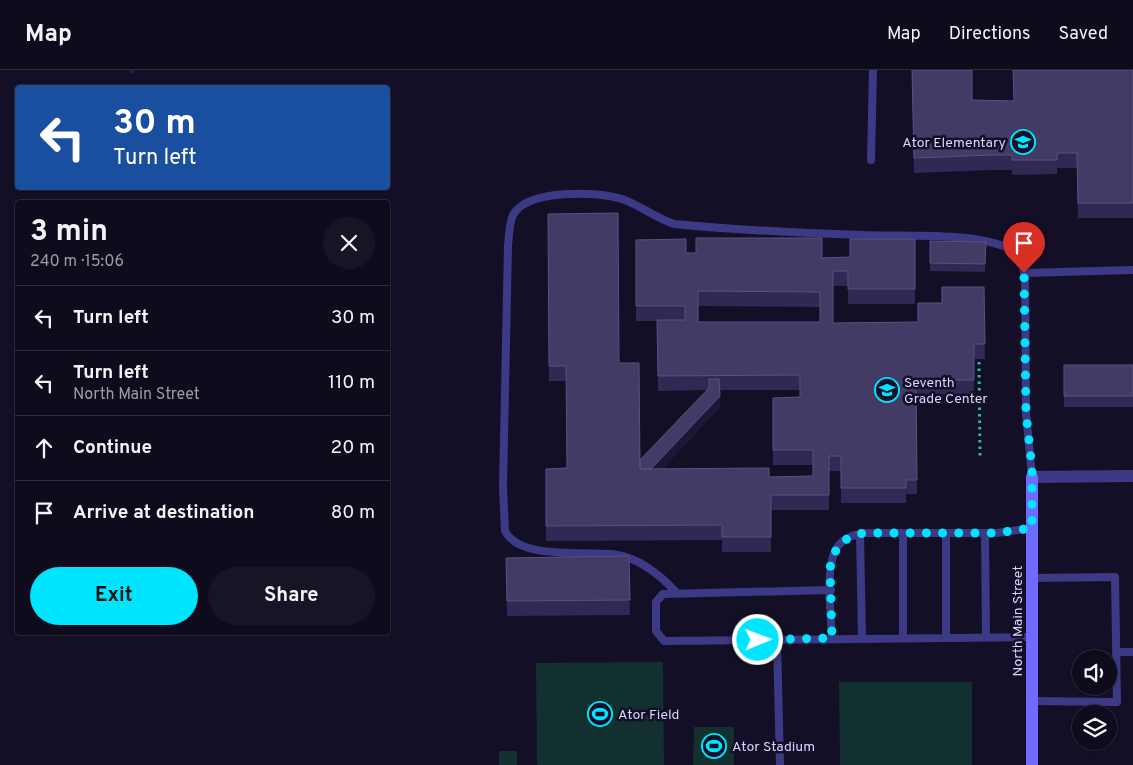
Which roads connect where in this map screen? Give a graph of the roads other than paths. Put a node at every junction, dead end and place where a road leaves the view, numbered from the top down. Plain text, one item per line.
1 (873, 70) edge
2 (871, 160) dead end
3 (1133, 270) edge
4 (1024, 273) junction
5 (1133, 476) edge
6 (1032, 477) junction
7 (1032, 528) junction
8 (903, 533) junction
9 (946, 533) junction
10 (985, 533) junction
11 (860, 534) junction
12 (1032, 578) junction
13 (830, 590) junction
14 (676, 592) junction
15 (1032, 636) junction
16 (903, 637) junction
17 (946, 637) junction
18 (986, 637) junction
19 (832, 638) junction
20 (862, 638) junction
21 (777, 639) junction
22 (1116, 650) edge
23 (1117, 652) edge
24 (1133, 652) edge
25 (1117, 695) edge
26 (1032, 701) junction
27 (780, 765) edge
28 (1032, 765) edge

1 - 2 lane
3 - 4 lane
4 - 6 lane
4 - 14 lane
5 - 6 street
6 - 7 street, North Main Street
7 - 10 lane
7 - 12 street, North Main Street
8 - 9 lane
8 - 11 lane
8 - 16 lane
9 - 10 lane
9 - 17 lane
10 - 18 lane
11 - 13 lane
11 - 20 lane
12 - 15 street, North Main Street
12 - 22 lane
13 - 14 lane
13 - 19 lane
14 - 21 lane
15 - 18 lane
15 - 26 street, North Main Street
16 - 17 lane
16 - 20 lane
17 - 18 lane
19 - 20 lane
19 - 21 lane
21 - 27 lane
23 - 24 lane
25 - 26 lane
26 - 28 street, North Main Street

